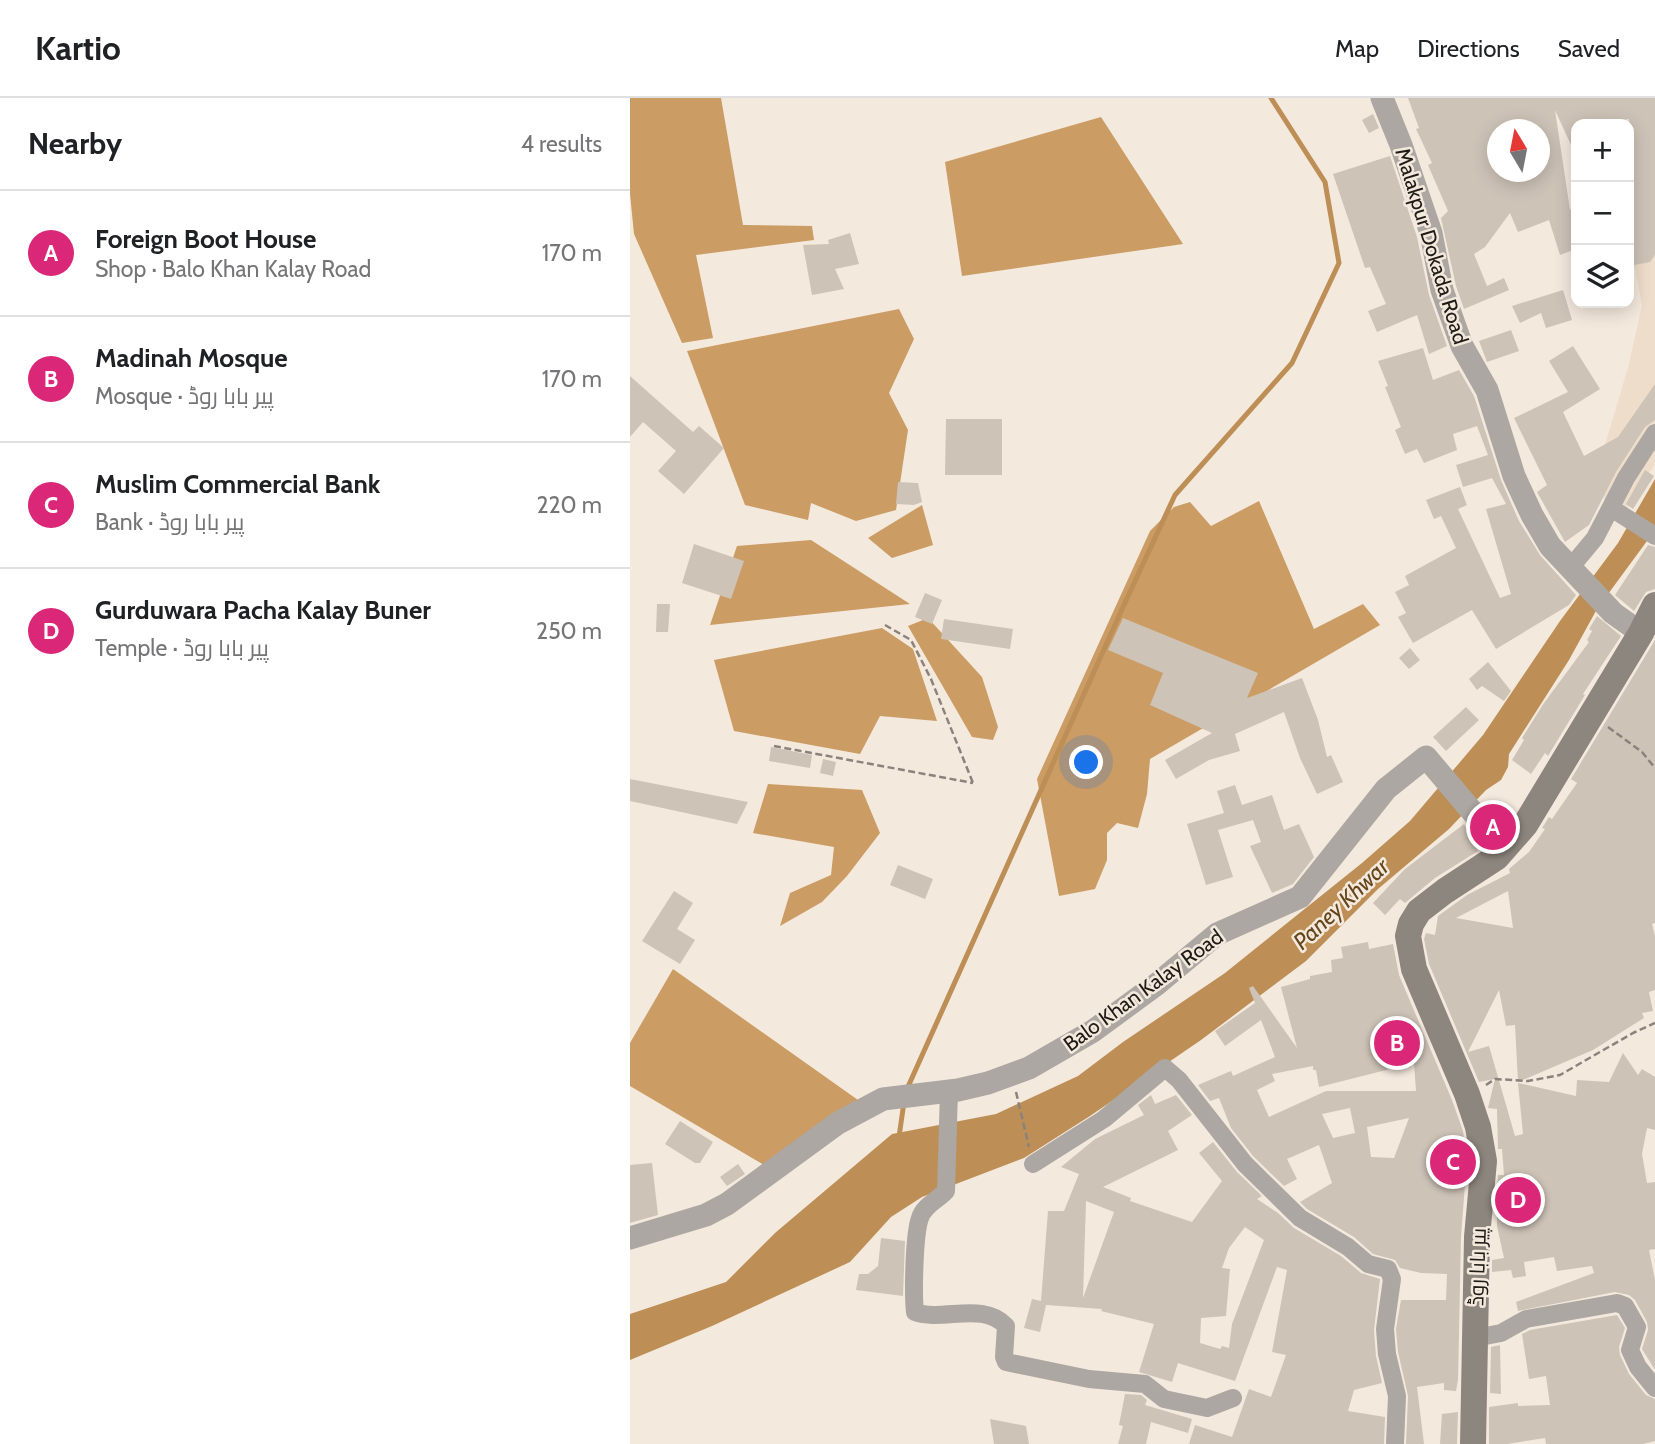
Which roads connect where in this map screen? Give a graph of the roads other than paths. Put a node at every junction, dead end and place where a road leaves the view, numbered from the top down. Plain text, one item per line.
1 (1382, 98) edge
2 (1655, 433) edge
3 (1611, 508) junction
4 (1655, 536) edge
5 (1575, 574) junction
6 (1655, 605) edge
7 (1641, 633) junction
8 (1497, 857) junction
9 (949, 1091) junction
10 (1033, 1164) road end
11 (630, 1238) edge
12 (1475, 1338) junction
13 (1655, 1388) edge
14 (1233, 1398) dead end
15 (1395, 1444) edge
16 (1473, 1444) edge

1 - 5 street, Malakpur Dokada Road
2 - 3 street
3 - 4 street
3 - 5 street
5 - 7 street, Malakpur Dokada Road
6 - 7 main road
7 - 8 main road
8 - 9 street, Balo Khan Kalay Road
8 - 12 main road, پیر بابا روڈ
9 - 11 street, Balo Khan Kalay Road
9 - 14 street
10 - 15 street
12 - 13 street
12 - 16 main road, پیر بابا روڈ

